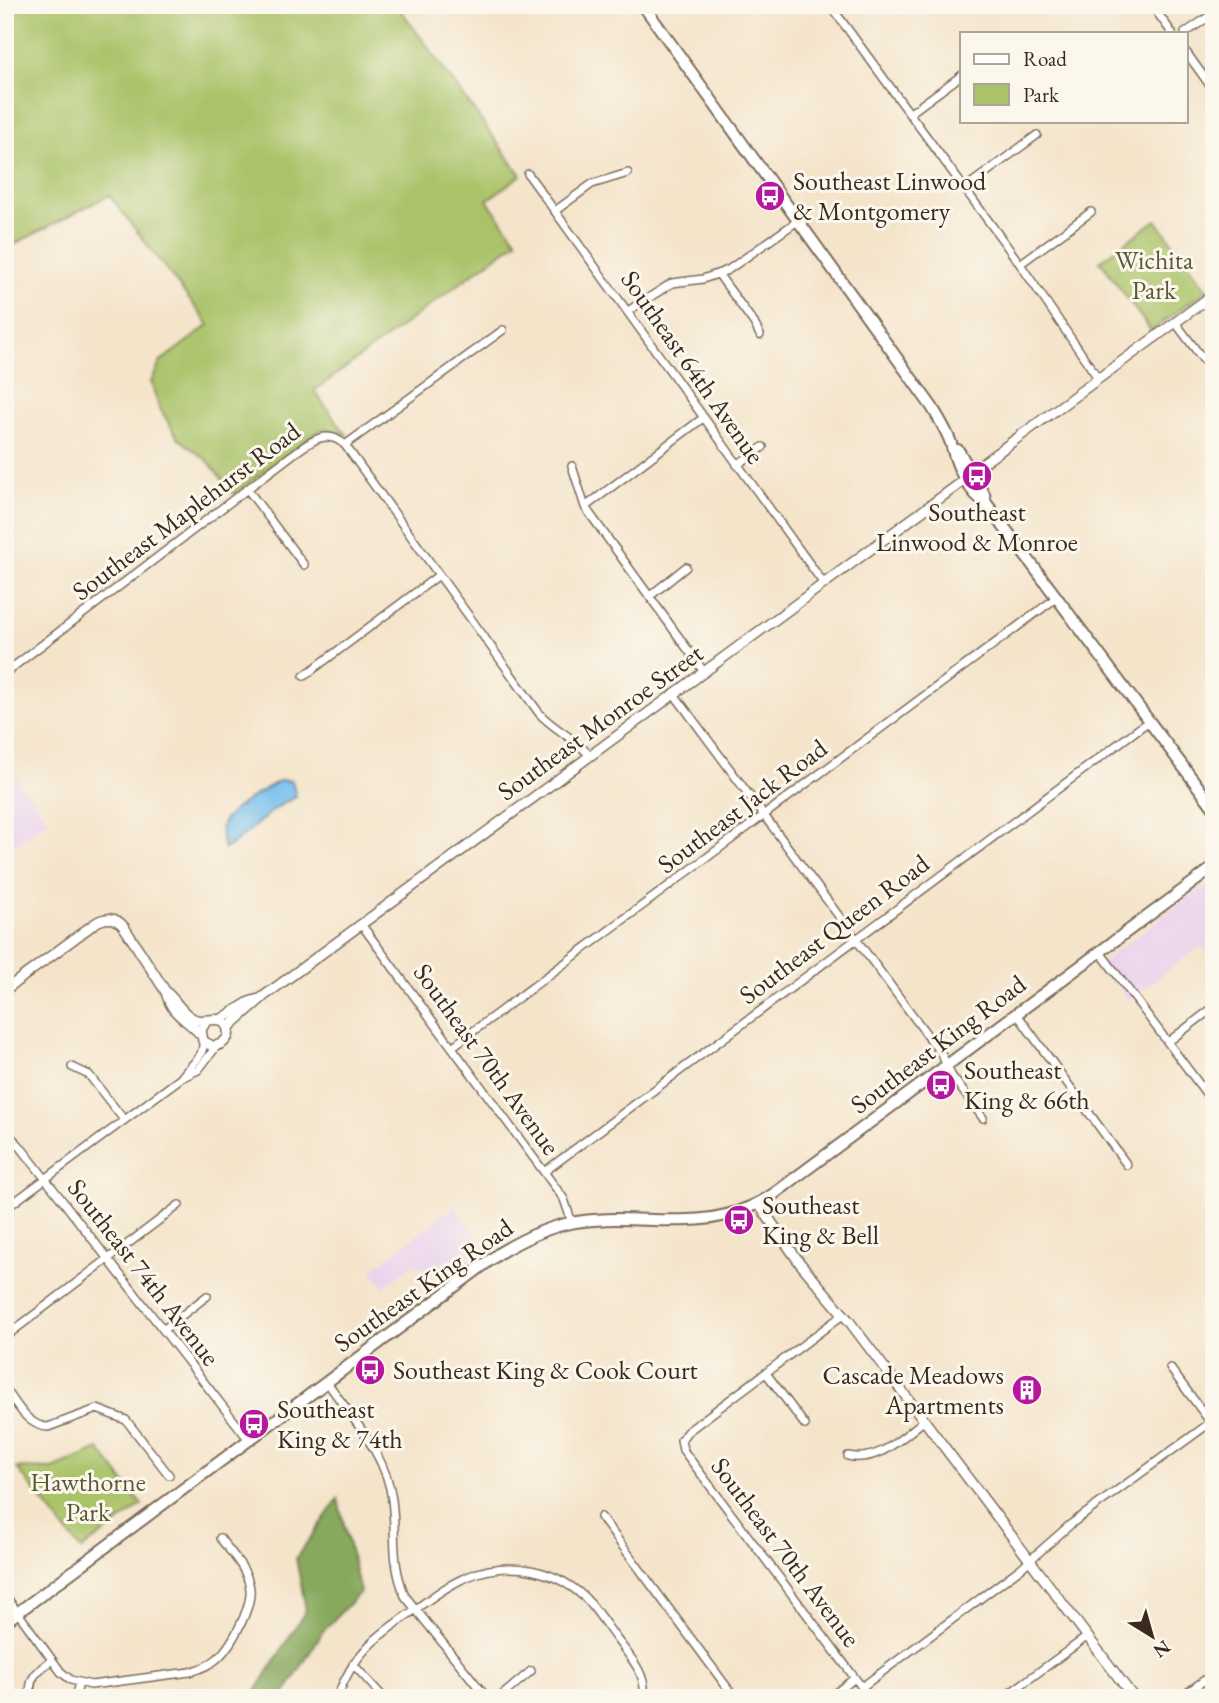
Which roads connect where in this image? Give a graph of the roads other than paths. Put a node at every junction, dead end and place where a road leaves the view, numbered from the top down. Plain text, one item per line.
1 (643, 5) edge
2 (830, 5) edge
3 (1152, 5) edge
4 (1214, 13) edge
5 (1171, 32) edge
6 (1186, 32) edge
7 (1188, 55) edge
8 (960, 76) edge
9 (1214, 91) edge
10 (909, 114) junction
11 (1037, 135) dead end
12 (628, 173) dead end
13 (528, 174) dead end
14 (965, 188) junction
15 (555, 211) junction
16 (1091, 212) dead end
17 (799, 220) junction
18 (1020, 264) junction
19 (719, 275) junction
20 (1214, 294) edge
21 (628, 311) junction
22 (1175, 322) junction
23 (503, 330) dead end
24 (760, 335) dead end
25 (1214, 374) edge
26 (1098, 378) junction
27 (703, 418) junction
28 (345, 445) junction
29 (763, 447) dead end
30 (737, 465) junction
31 (572, 466) dead end
32 (969, 476) junction
33 (248, 491) junction
34 (585, 507) junction
35 (303, 565) dead end
36 (686, 567) dead end
37 (439, 575) junction
38 (824, 584) junction
39 (650, 596) junction
40 (1056, 598) junction
41 (704, 672) junction
42 (5, 673) edge
43 (304, 676) dead end
44 (674, 694) junction
45 (1149, 721) junction
46 (590, 756) junction
47 (1214, 808) edge
48 (764, 815) junction
49 (1214, 867) edge
50 (361, 924) junction
51 (854, 939) junction
52 (1100, 952) junction
53 (5, 990) edge
54 (166, 992) junction
55 (260, 999) junction
56 (1214, 1007) edge
57 (1017, 1014) junction
58 (220, 1020) junction
59 (206, 1021) junction
60 (228, 1031) junction
61 (202, 1037) junction
62 (1168, 1042) junction
63 (216, 1047) junction
64 (452, 1047) junction
65 (947, 1066) junction
66 (72, 1067) dead end
67 (181, 1079) junction
68 (1214, 1104) edge
69 (983, 1118) dead end
70 (124, 1120) junction
71 (5, 1131) edge
72 (1127, 1166) dead end
73 (544, 1172) junction
74 (45, 1180) junction
75 (758, 1203) junction
76 (179, 1205) dead end
77 (5, 1209) edge
78 (572, 1223) junction
79 (106, 1259) junction
80 (207, 1296) dead end
81 (844, 1314) junction
82 (163, 1329) junction
83 (5, 1337) edge
84 (1170, 1368) dead end
85 (766, 1373) junction
86 (327, 1382) junction
87 (5, 1388) edge
88 (925, 1420) junction
89 (1213, 1423) edge
90 (805, 1425) dead end
91 (249, 1440) junction
92 (848, 1456) dead end
93 (169, 1475) dead end
94 (601, 1517) dead end
95 (220, 1538) dead end
96 (1029, 1559) junction
97 (5, 1595) edge
98 (415, 1610) junction
99 (18, 1612) junction
100 (5, 1622) edge
101 (1088, 1636) junction
102 (52, 1660) junction
103 (353, 1664) junction
104 (531, 1671) dead end
105 (1214, 1673) edge
106 (855, 1678) junction
107 (79, 1683) junction
108 (862, 1687) junction
109 (32, 1698) edge
110 (75, 1698) edge
111 (337, 1698) edge
112 (384, 1698) edge
113 (487, 1698) edge
114 (499, 1698) edge
115 (644, 1698) edge
116 (734, 1698) edge
117 (829, 1698) edge
118 (870, 1698) edge
119 (1003, 1698) edge
120 (1134, 1698) edge
121 (1180, 1698) edge

1 - 17 main road
2 - 10 street
3 - 5 street
4 - 6 street
7 - 9 street
8 - 10 street
10 - 14 street
11 - 14 street
12 - 15 street
13 - 15 street, Southeast 64th Avenue
14 - 18 street
15 - 21 street, Southeast 64th Avenue
16 - 18 street
17 - 19 street
17 - 32 main road
18 - 26 street
19 - 21 street
19 - 24 street
20 - 22 street, Southeast Monroe Street
21 - 27 street, Southeast 64th Avenue
22 - 25 street
22 - 26 street, Southeast Monroe Street
23 - 28 street
26 - 32 street, Southeast Monroe Street
27 - 30 street, Southeast 64th Avenue
27 - 34 street
28 - 33 street, Southeast Maplehurst Road
28 - 37 street, Southeast Maplehurst Road
29 - 30 street
30 - 38 street, Southeast 64th Avenue
31 - 34 street
32 - 38 street, Southeast Monroe Street
32 - 40 main road
33 - 35 street
33 - 42 street, Southeast Maplehurst Road
34 - 39 street
36 - 39 street
37 - 43 street
37 - 46 street, Southeast Maplehurst Road
38 - 41 street, Southeast Monroe Street
39 - 41 street
40 - 45 main road
40 - 48 street, Southeast Jack Road
41 - 44 street, Southeast Monroe Street
44 - 46 street, Southeast Monroe Street
44 - 48 street
45 - 47 main road
45 - 51 street, Southeast Queen Road
46 - 50 street, Southeast Monroe Street
48 - 51 street
48 - 64 street, Southeast Jack Road
49 - 52 main road, Southeast King Road
50 - 55 street, Southeast Monroe Street
50 - 64 street, Southeast 70th Avenue
51 - 65 street
51 - 73 street, Southeast Queen Road
52 - 57 main road, Southeast King Road
52 - 62 street
53 - 54 street
54 - 59 street
54 - 61 street
55 - 58 street, Southeast Monroe Street
55 - 60 street, Southeast Monroe Street
56 - 62 street
57 - 65 main road, Southeast King Road
57 - 72 street
58 - 59 street
58 - 60 street
59 - 61 street
60 - 63 street
61 - 63 street
61 - 67 street
62 - 68 street
63 - 67 street
64 - 73 street, Southeast 70th Avenue
65 - 69 street
65 - 75 main road, Southeast King Road
66 - 70 street
67 - 70 street
70 - 74 street
71 - 74 street, Southeast 74th Avenue
73 - 78 street, Southeast 70th Avenue
74 - 77 street
74 - 79 street, Southeast 74th Avenue
75 - 78 main road, Southeast King Road
75 - 81 street
76 - 79 street
78 - 86 main road, Southeast King Road
79 - 82 street, Southeast 74th Avenue
79 - 83 street
80 - 82 street
81 - 85 street
81 - 88 street
82 - 91 street, Southeast 74th Avenue
84 - 89 street
85 - 90 street
85 - 106 street, Southeast 70th Avenue
86 - 91 main road, Southeast King Road
86 - 98 street
87 - 93 street
88 - 92 street
88 - 96 street
89 - 96 street
91 - 99 main road, Southeast King Road
94 - 116 street
95 - 107 street
96 - 101 street
96 - 108 street
97 - 99 street
98 - 103 street
98 - 113 street
98 - 115 street
99 - 100 main road, Southeast King Road
99 - 102 street
101 - 119 street
101 - 120 street
102 - 107 street
102 - 109 street
103 - 111 street
103 - 112 street
104 - 114 street
105 - 121 street
106 - 108 street, Southeast 70th Avenue
106 - 117 street
107 - 110 street
108 - 118 street, Southeast 70th Avenue

